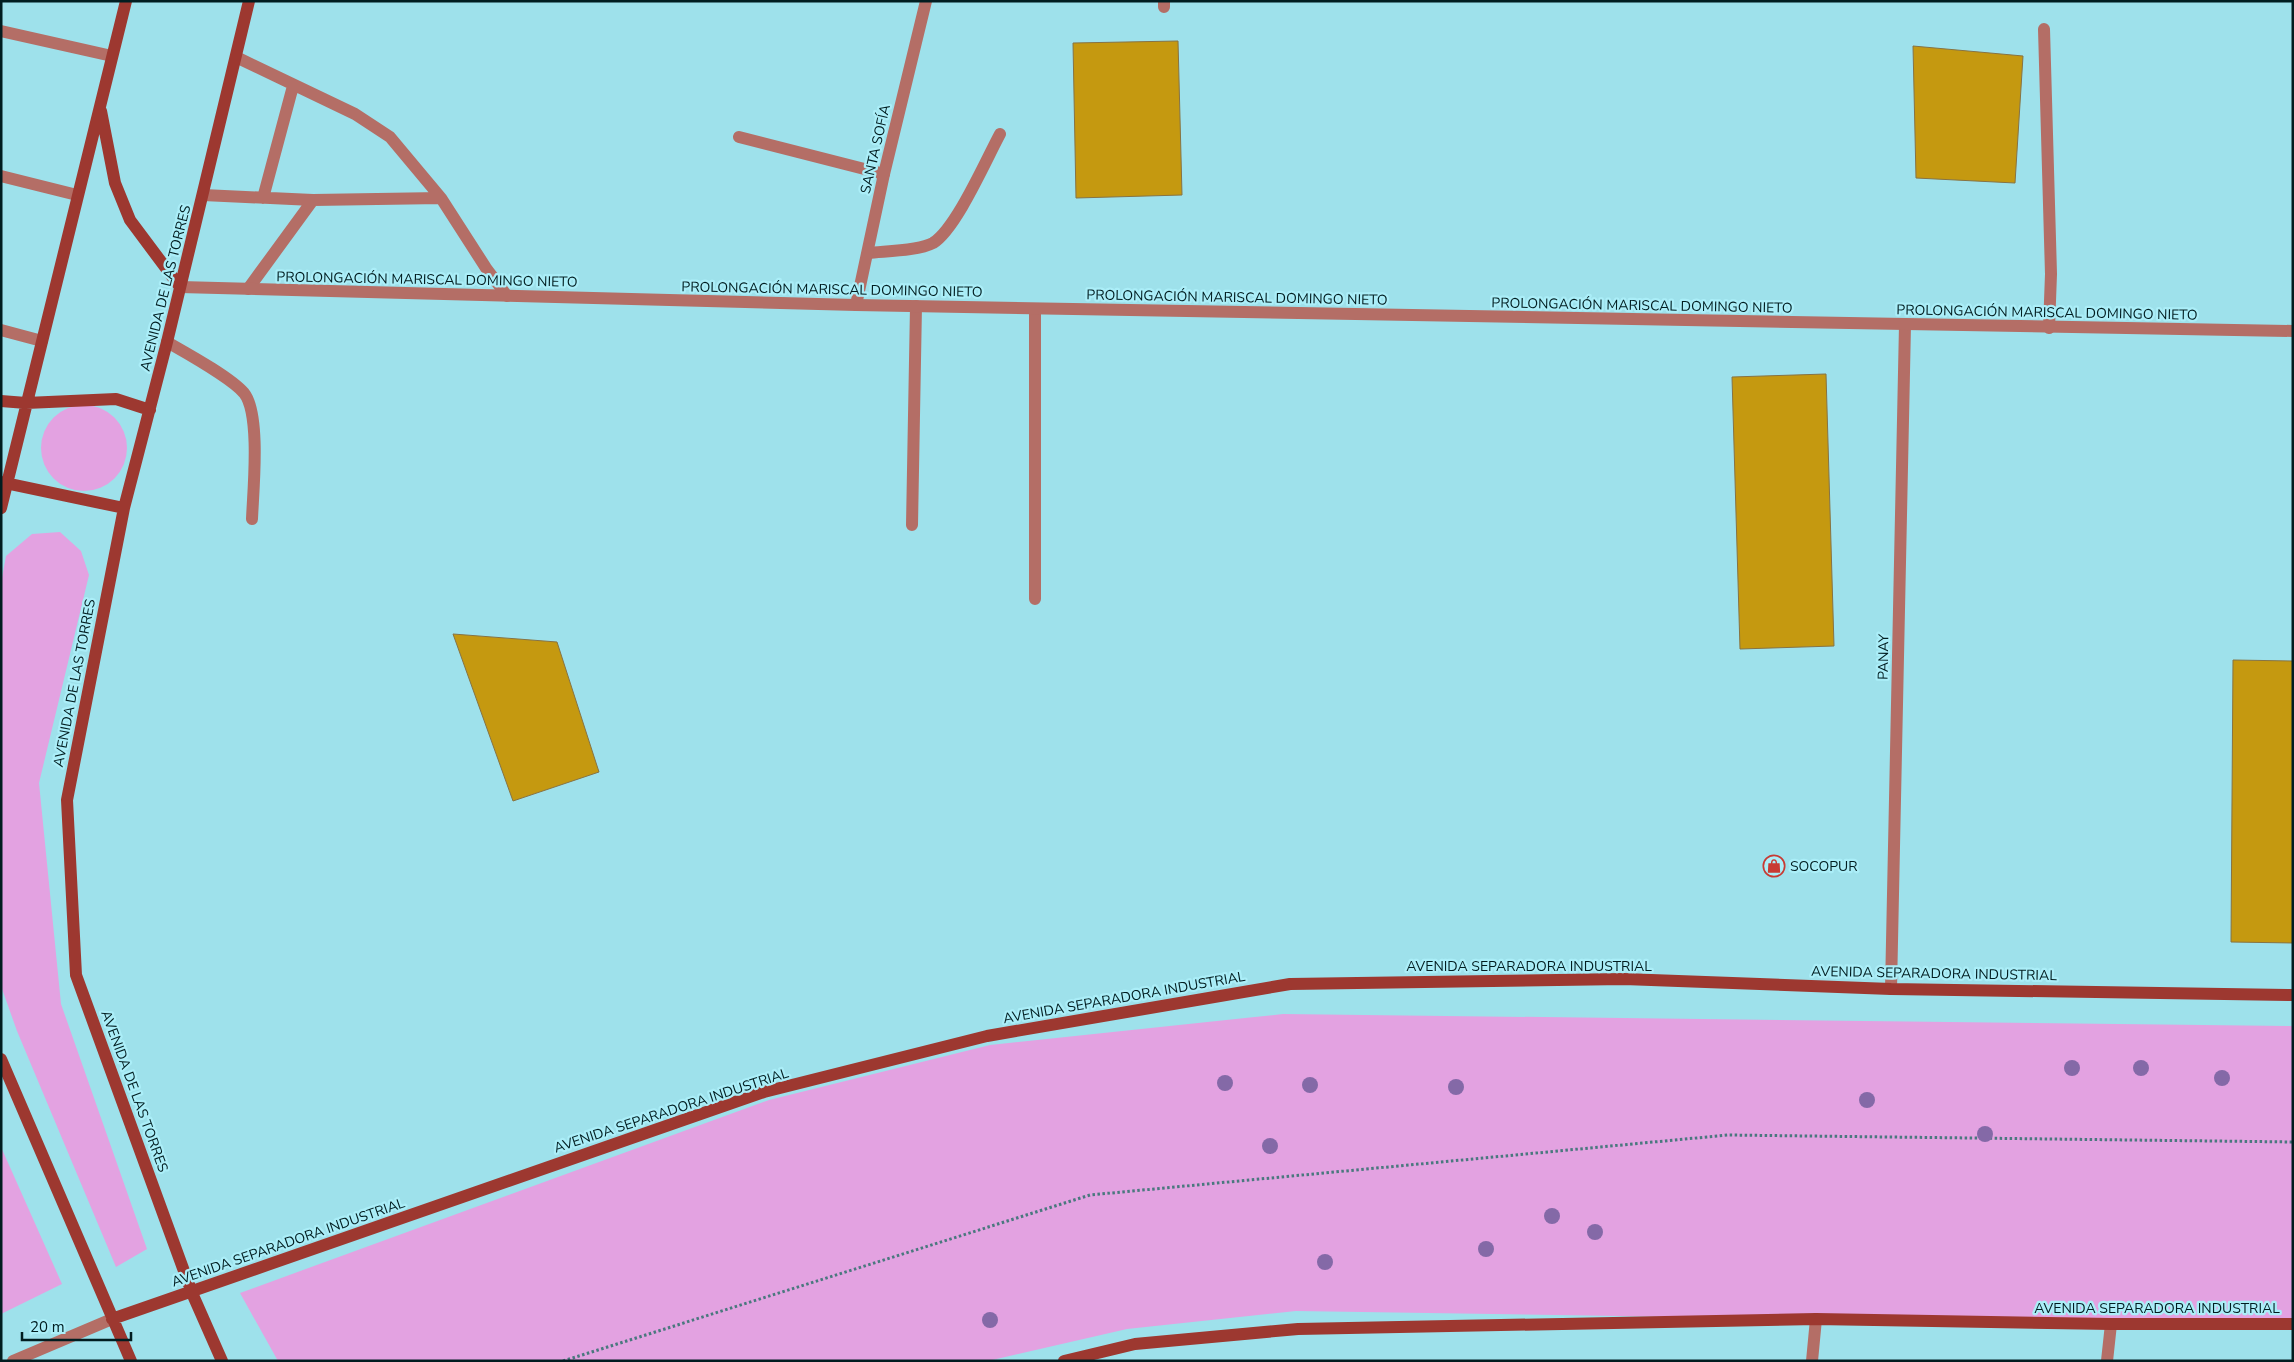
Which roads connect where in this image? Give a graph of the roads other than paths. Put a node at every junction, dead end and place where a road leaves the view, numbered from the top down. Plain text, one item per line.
1 (126, 1) edge
2 (249, 1) edge
3 (926, 1) edge
4 (2044, 29) dead end
5 (1, 31) edge
6 (112, 56) junction
7 (236, 57) junction
8 (293, 86) junction
9 (100, 107) junction
10 (1000, 134) dead end
11 (739, 137) dead end
12 (884, 174) junction
13 (1, 176) edge
14 (77, 195) junction
15 (203, 195) junction
16 (263, 198) junction
17 (441, 198) junction
18 (313, 200) junction
19 (868, 253) junction
20 (180, 288) junction
21 (248, 289) junction
22 (506, 296) junction
23 (856, 305) junction
24 (916, 306) junction
25 (1035, 308) junction
26 (1906, 325) junction
27 (2049, 328) junction
28 (1, 330) edge
29 (2293, 331) edge
30 (42, 341) junction
31 (168, 342) junction
32 (1, 401) edge
33 (26, 403) junction
34 (150, 410) junction
35 (4, 483) edge
36 (1, 508) edge
37 (124, 508) junction
38 (252, 519) dead end
39 (912, 525) dead end
40 (1035, 599) dead end
41 (1891, 988) junction
42 (2293, 995) edge
43 (1, 1059) edge
44 (192, 1293) junction
45 (112, 1319) junction
46 (1816, 1319) junction
47 (2111, 1324) junction
48 (2293, 1324) edge
49 (13, 1361) edge
50 (131, 1361) edge
51 (222, 1361) edge
52 (1064, 1361) edge
53 (1812, 1361) edge
54 (2108, 1361) edge

1 - 6 main road
2 - 7 main road, AVENIDA DE LAS TORRES
3 - 12 street, SANTA SOFÍA
4 - 27 street
5 - 6 street
6 - 9 main road
7 - 8 street
7 - 15 main road, AVENIDA DE LAS TORRES
8 - 16 street
8 - 17 street
9 - 14 main road
9 - 20 main road
10 - 19 street
11 - 12 street
12 - 19 street, SANTA SOFÍA
13 - 14 street
14 - 30 main road
15 - 16 street
15 - 20 main road, AVENIDA DE LAS TORRES
16 - 18 street
17 - 18 street
17 - 22 street
18 - 21 street
19 - 23 street, SANTA SOFÍA
20 - 21 street, PROLONGACIÓN MARISCAL DOMINGO NIETO
20 - 31 main road, AVENIDA DE LAS TORRES
21 - 22 street, PROLONGACIÓN MARISCAL DOMINGO NIETO
22 - 23 street, PROLONGACIÓN MARISCAL DOMINGO NIETO
23 - 24 street, PROLONGACIÓN MARISCAL DOMINGO NIETO
24 - 25 street, PROLONGACIÓN MARISCAL DOMINGO NIETO
24 - 39 street
25 - 26 street, PROLONGACIÓN MARISCAL DOMINGO NIETO
25 - 40 street
26 - 27 street, PROLONGACIÓN MARISCAL DOMINGO NIETO
26 - 41 street, PANAY
27 - 29 street, PROLONGACIÓN MARISCAL DOMINGO NIETO
28 - 30 street
30 - 33 main road
31 - 34 main road, AVENIDA DE LAS TORRES
31 - 38 street
32 - 33 main road
33 - 34 main road
33 - 35 main road
34 - 37 main road, AVENIDA DE LAS TORRES
35 - 36 main road
35 - 37 main road
37 - 44 main road, AVENIDA DE LAS TORRES
41 - 42 main road, AVENIDA SEPARADORA INDUSTRIAL
41 - 44 main road, AVENIDA SEPARADORA INDUSTRIAL
43 - 45 main road
44 - 45 main road, AVENIDA SEPARADORA INDUSTRIAL
44 - 51 main road, AVENIDA DE LAS TORRES
45 - 49 street, AVENIDA SEPARADORA INDUSTRIAL
45 - 50 main road
46 - 47 main road, AVENIDA SEPARADORA INDUSTRIAL
46 - 52 main road, AVENIDA SEPARADORA INDUSTRIAL
46 - 53 street
47 - 48 main road, AVENIDA SEPARADORA INDUSTRIAL
47 - 54 street

